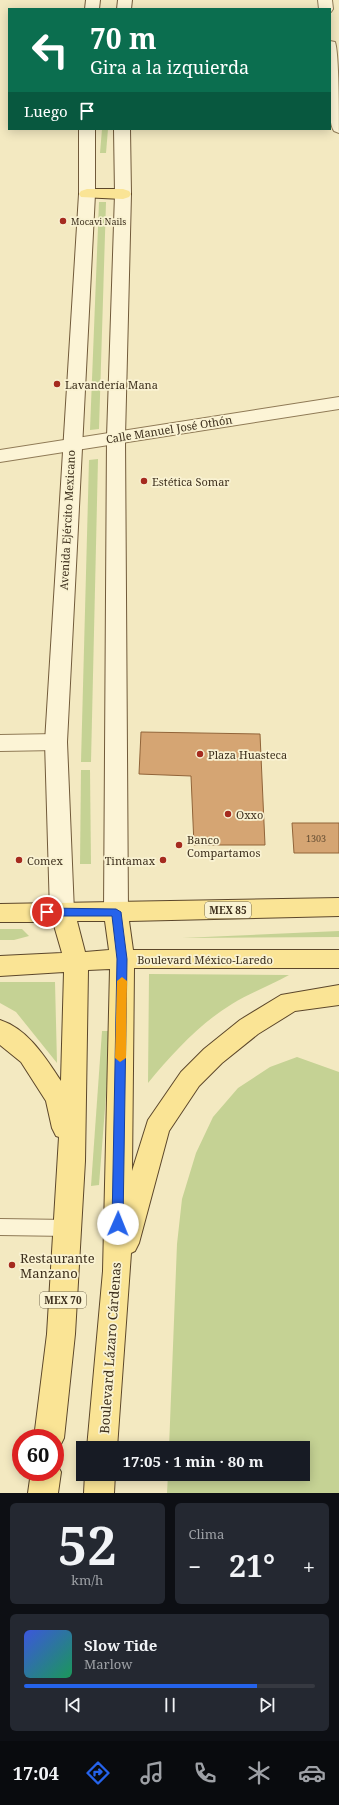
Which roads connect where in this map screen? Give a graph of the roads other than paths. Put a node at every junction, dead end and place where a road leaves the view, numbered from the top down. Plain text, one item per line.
1 (331, 48) edge
2 (335, 61) edge
3 (337, 98) edge
4 (339, 128) edge
5 (87, 130) edge
6 (122, 130) edge
7 (87, 194) junction
8 (123, 194) junction
9 (339, 403) edge
10 (116, 437) junction
11 (71, 446) junction
12 (0, 456) edge
13 (56, 742) junction
14 (0, 743) edge
15 (339, 907) edge
16 (62, 912) junction
17 (116, 912) junction
18 (0, 913) edge
19 (122, 959) junction
20 (339, 959) edge
21 (76, 961) junction
22 (0, 966) edge
23 (339, 995) edge
24 (0, 1030) edge
25 (72, 1161) junction
26 (0, 1227) edge
27 (68, 1228) junction
28 (117, 1271) junction
29 (51, 1429) edge
30 (103, 1441) edge
31 (45, 1481) edge
32 (100, 1481) edge
33 (43, 1493) edge
34 (99, 1493) edge

1 - 2 main road
2 - 3 main road
3 - 4 main road
5 - 7 main road, Avenida Ejército Mexicano
6 - 8 main road
7 - 8 main road
7 - 11 main road, Avenida Ejército Mexicano
8 - 10 main road
9 - 10 main road, Calle Manuel José Othón
10 - 11 main road, Calle Manuel José Othón
10 - 17 main road
11 - 12 main road, Calle Manuel José Othón
11 - 13 main road, Avenida Ejército Mexicano
13 - 14 main road
13 - 16 main road, Avenida Ejército Mexicano
15 - 17 main road, MEX 85
16 - 17 main road
16 - 18 main road
16 - 21 main road, MEX 70
17 - 19 main road, Boulevard Lázaro Cárdenas
19 - 20 main road, Boulevard México-Laredo
19 - 21 main road, Boulevard México-Laredo
19 - 28 main road, Boulevard Lázaro Cárdenas
21 - 22 main road, Boulevard México-Laredo
21 - 25 main road, MEX 70
23 - 28 main road
24 - 25 main road
25 - 27 main road, MEX 70
26 - 27 lane
27 - 29 main road, MEX 70
28 - 30 main road, Boulevard Lázaro Cárdenas
31 - 33 main road
32 - 34 main road

